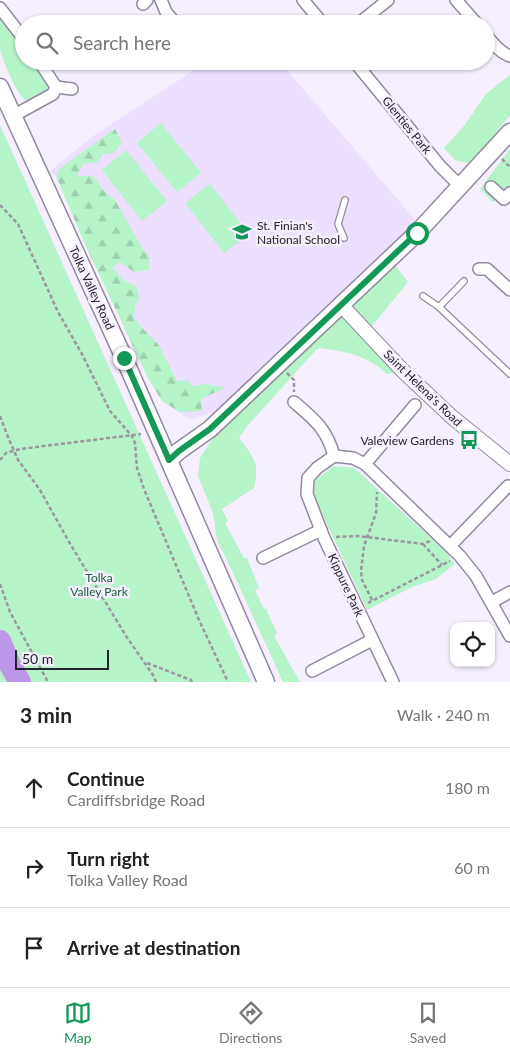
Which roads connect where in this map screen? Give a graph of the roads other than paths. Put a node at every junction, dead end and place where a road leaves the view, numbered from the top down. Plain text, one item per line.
1 (161, 0) edge
2 (304, 0) edge
3 (388, 0) edge
4 (456, 0) edge
5 (0, 8) edge
6 (168, 15) edge
7 (316, 15) edge
8 (369, 15) edge
9 (469, 15) edge
10 (15, 28) edge
11 (495, 45) edge
12 (510, 56) edge
13 (45, 70) edge
14 (361, 70) edge
15 (0, 87) edge
16 (56, 87) junction
17 (72, 89) dead end
18 (13, 116) junction
19 (510, 132) edge
20 (462, 187) junction
21 (491, 187) dead end
22 (510, 193) edge
23 (345, 200) dead end
24 (344, 238) dead end
25 (479, 269) dead end
26 (464, 281) dead end
27 (510, 290) edge
28 (423, 296) dead end
29 (342, 306) junction
30 (438, 307) junction
31 (510, 374) edge
32 (294, 402) road end
33 (414, 405) dead end
34 (334, 456) junction
35 (169, 460) junction
36 (510, 463) edge
37 (365, 464) junction
38 (508, 486) dead end
39 (323, 534) junction
40 (450, 546) junction
41 (263, 558) dead end
42 (510, 592) edge
43 (492, 602) junction
44 (510, 636) edge
45 (372, 640) junction
46 (312, 671) dead end
47 (266, 682) edge
48 (393, 682) edge

1 - 6 street
2 - 7 street
3 - 8 street
4 - 9 street
5 - 10 street
11 - 12 street
13 - 16 street
14 - 20 street, Glenties Park
15 - 18 main road, Tolka Valley Road
16 - 17 street
16 - 18 street
18 - 35 main road, Tolka Valley Road
19 - 20 main road
20 - 29 main road
21 - 22 street
23 - 24 lane
25 - 27 street
26 - 30 lane
28 - 30 lane
29 - 35 main road
29 - 36 street, Saint Helena's Road
30 - 31 lane
32 - 34 street
33 - 37 street
34 - 37 street
34 - 39 street, Kippure Park
35 - 47 main road, Tolka Valley Road
37 - 40 street
38 - 40 street
39 - 41 street
39 - 45 street, Kippure Park
40 - 43 street
42 - 43 street
43 - 44 street
45 - 46 street
45 - 48 street, Kippure Park

